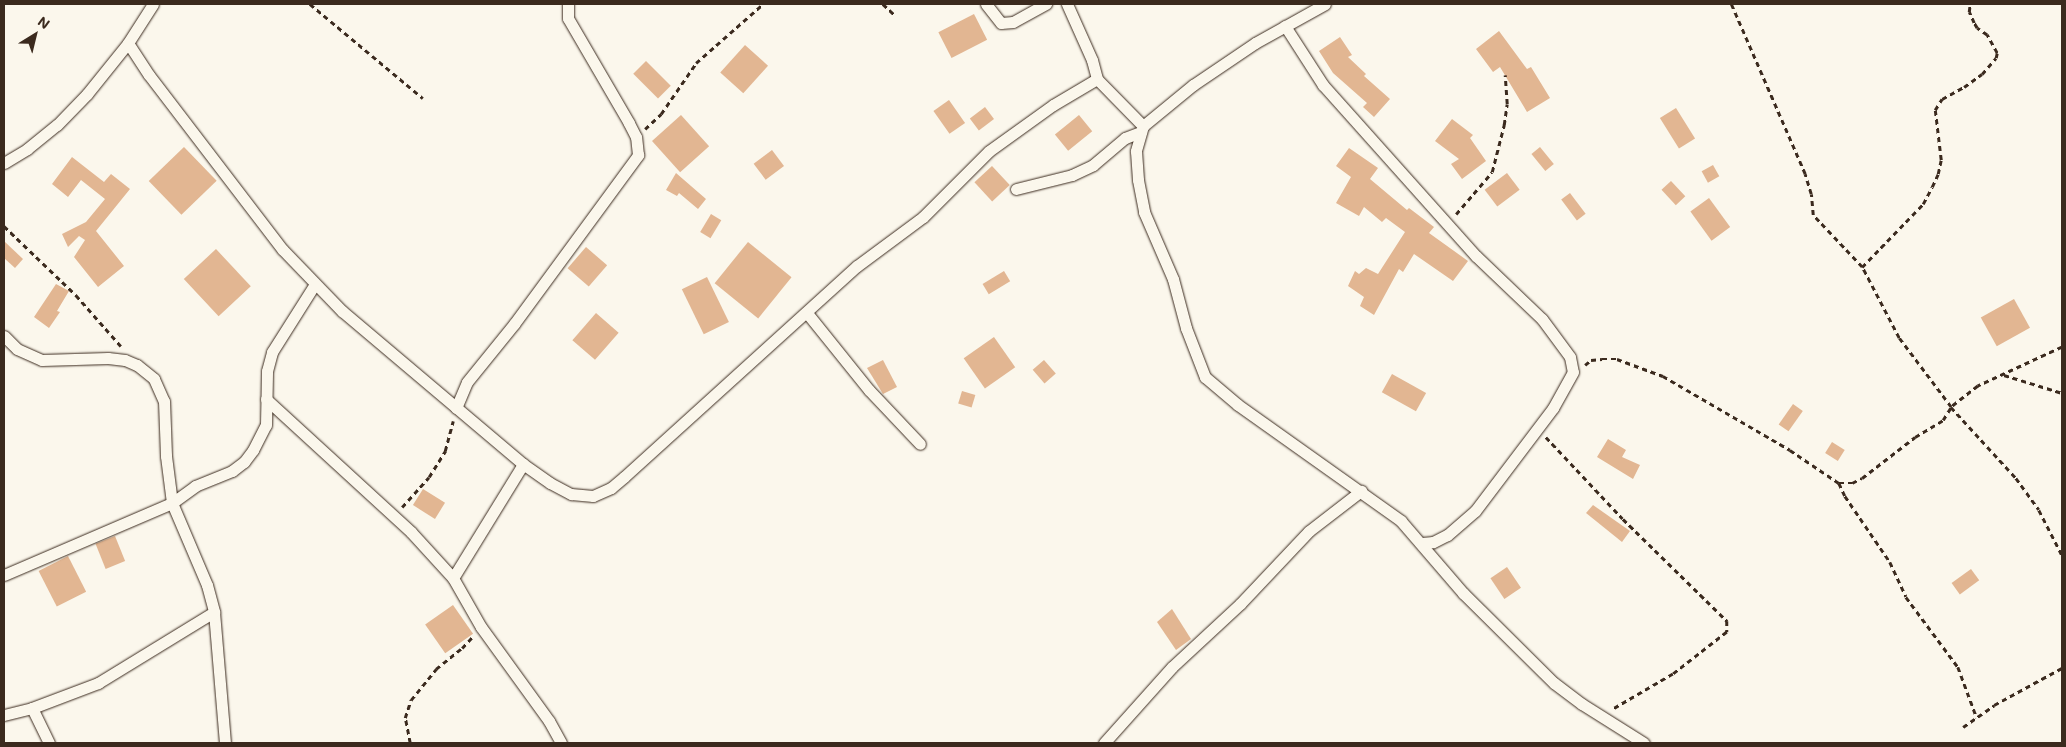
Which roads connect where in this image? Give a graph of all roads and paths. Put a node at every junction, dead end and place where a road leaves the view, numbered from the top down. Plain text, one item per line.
1 (153, 4) edge
2 (310, 4) edge
3 (568, 4) edge
4 (763, 4) edge
5 (882, 4) edge
6 (986, 4) edge
7 (1046, 4) edge
8 (1067, 4) edge
9 (1325, 4) edge
10 (1732, 4) edge
11 (1970, 4) edge
12 (895, 15) dead end
13 (1285, 26) junction
14 (128, 43) junction
15 (1505, 75) dead end
16 (1097, 80) junction
17 (423, 98) dead end
18 (1142, 129) junction
19 (636, 137) junction
20 (4, 163) edge
21 (1016, 189) dead end
22 (1448, 222) junction
23 (4, 226) edge
24 (1862, 267) junction
25 (315, 284) junction
26 (807, 313) junction
27 (4, 336) edge
28 (2062, 347) edge
29 (137, 365) junction
30 (1573, 372) junction
31 (2003, 375) junction
32 (2062, 393) edge
33 (266, 399) junction
34 (1950, 407) junction
35 (456, 408) junction
36 (1538, 430) junction
37 (920, 444) dead end
38 (523, 464) junction
39 (1839, 483) junction
40 (1361, 491) junction
41 (172, 503) junction
42 (394, 516) junction
43 (1422, 543) junction
44 (2062, 555) edge
45 (4, 575) edge
46 (453, 578) junction
47 (214, 612) junction
48 (481, 626) junction
49 (2062, 668) edge
50 (32, 708) junction
51 (4, 715) edge
52 (1601, 716) junction
53 (1977, 718) junction
54 (1963, 727) dead end
55 (49, 743) edge
56 (225, 743) edge
57 (410, 743) edge
58 (561, 743) edge
59 (1104, 743) edge
60 (1644, 743) edge

1 - 14 street
2 - 17 path
3 - 19 street
4 - 19 path
5 - 12 path
6 - 7 street
8 - 16 street
9 - 13 street
10 - 24 path
11 - 24 path
13 - 18 street
13 - 22 street
14 - 20 street
14 - 25 street
15 - 22 path
16 - 18 street
16 - 26 street
18 - 21 street
18 - 40 street
19 - 35 street
22 - 30 street
23 - 29 path
24 - 34 path
25 - 33 street
25 - 35 street
26 - 37 street
26 - 38 street
27 - 29 street
28 - 31 path
29 - 41 street
30 - 36 street
30 - 39 path
31 - 32 path
31 - 34 path
33 - 41 street
33 - 42 street
34 - 39 path
34 - 44 path
35 - 38 street
35 - 42 path
36 - 43 street
36 - 52 path
38 - 46 street
39 - 53 path
40 - 43 street
40 - 59 street
41 - 45 street
41 - 47 street
42 - 46 street
43 - 52 street
46 - 48 street
47 - 50 street
47 - 56 street
48 - 57 path
48 - 58 street
49 - 53 path
50 - 51 street
50 - 55 street
52 - 60 street
53 - 54 path

